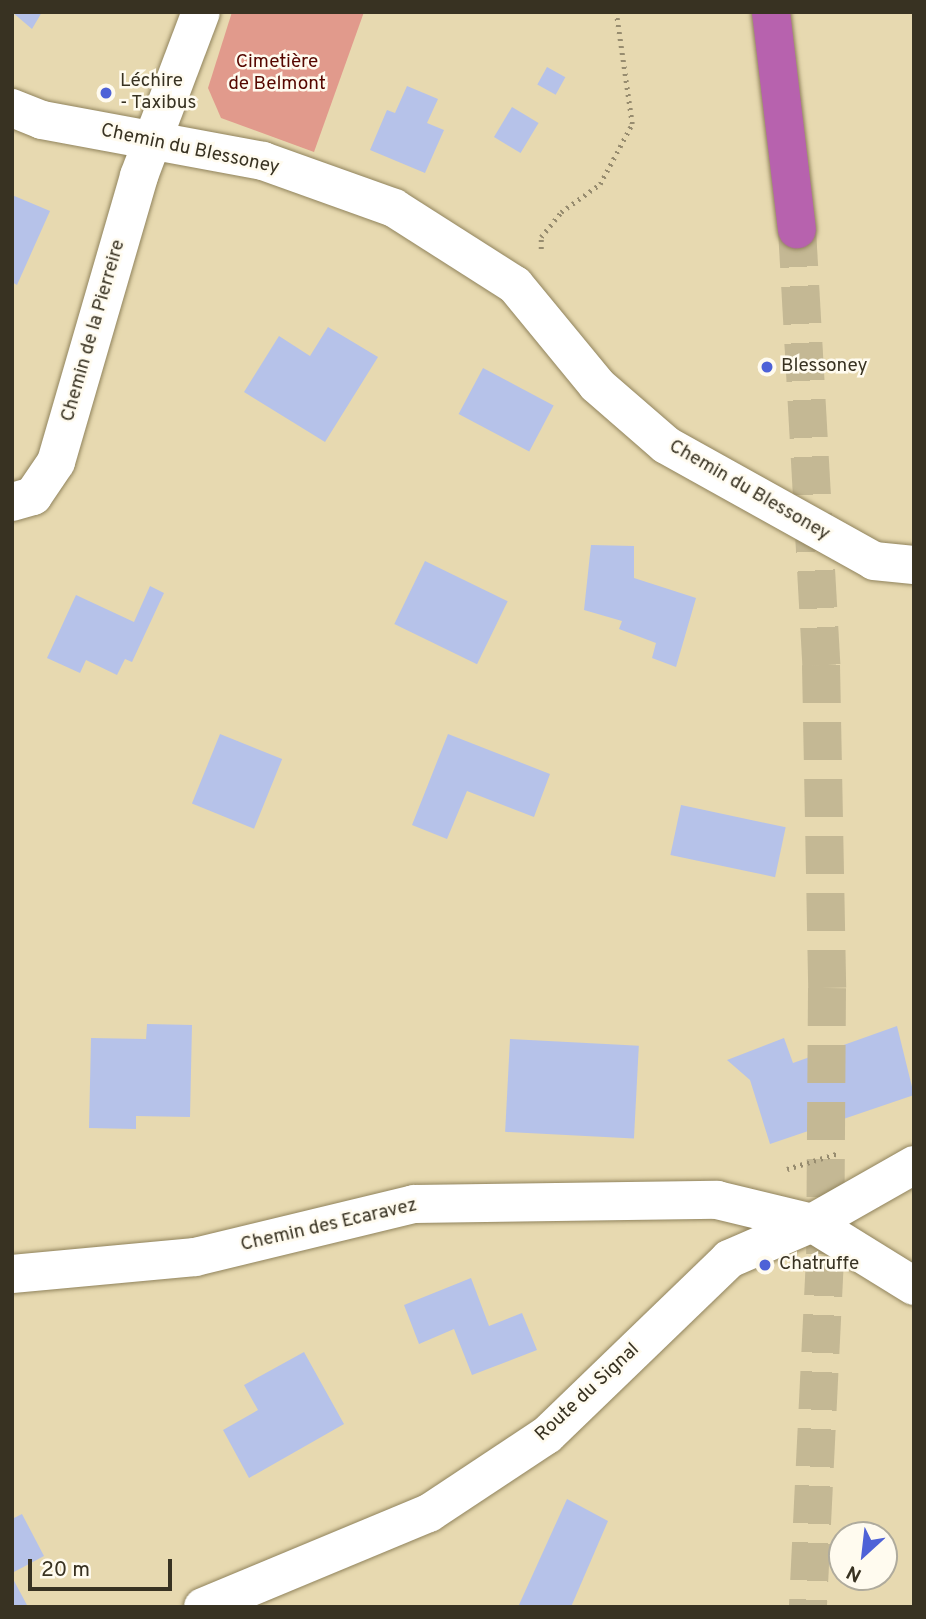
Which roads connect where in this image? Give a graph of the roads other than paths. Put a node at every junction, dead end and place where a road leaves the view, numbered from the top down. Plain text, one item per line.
1 (201, 12) edge
2 (771, 12) edge
3 (12, 108) edge
4 (156, 142) junction
5 (797, 229) tunnel mouth
6 (12, 502) edge
7 (914, 565) edge
8 (914, 1165) edge
9 (812, 1223) junction
10 (12, 1274) edge
11 (914, 1286) edge
12 (203, 1607) edge

1 - 4 street, Chemin de la Pierreire
2 - 5 highway
3 - 4 street, Chemin du Blessoney
4 - 6 street, Chemin de la Pierreire
4 - 7 street, Chemin du Blessoney
8 - 9 street, Route du Signal
9 - 10 street, Chemin des Ecaravez
9 - 11 street, Chemin des Ecaravez
9 - 12 street, Route du Signal

